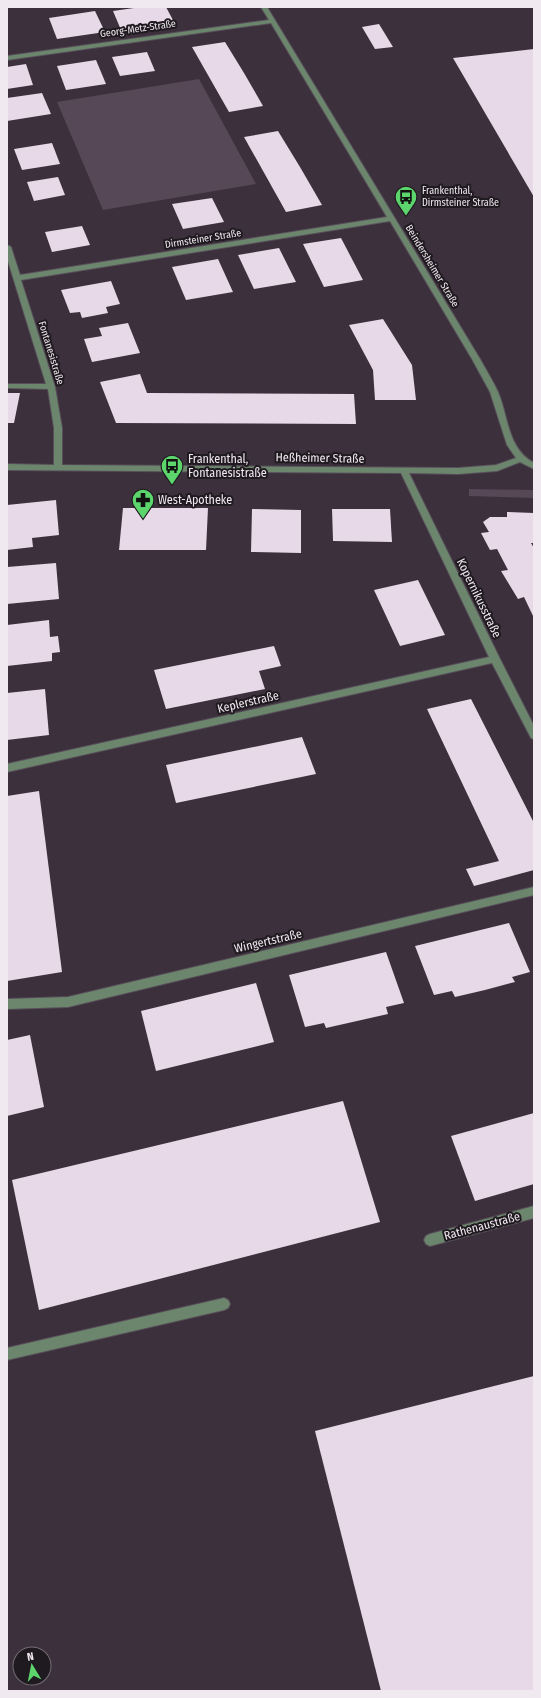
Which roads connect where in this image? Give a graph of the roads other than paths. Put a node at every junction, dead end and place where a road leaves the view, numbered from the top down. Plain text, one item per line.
1 (264, 7) edge
2 (272, 21) junction
3 (7, 58) edge
4 (391, 219) junction
5 (7, 247) edge
6 (17, 278) junction
7 (7, 386) edge
8 (51, 387) junction
9 (521, 459) junction
10 (534, 466) edge
11 (7, 467) edge
12 (58, 467) junction
13 (404, 471) junction
14 (495, 659) junction
15 (534, 735) edge
16 (7, 768) edge
17 (534, 891) edge
18 (7, 1004) edge
19 (534, 1212) edge
20 (430, 1240) dead end
21 (224, 1304) dead end
22 (7, 1354) edge

1 - 2 street, Beindersheimer Straße
2 - 3 street, Georg-Metz-Straße
2 - 4 street, Beindersheimer Straße
4 - 6 street, Dirmsteiner Straße
4 - 9 street, Beindersheimer Straße
5 - 6 street, Fontanesistraße
6 - 8 street, Fontanesistraße
7 - 8 street
8 - 12 street, Fontanesistraße
9 - 10 street
9 - 13 street, Heßheimer Straße
11 - 12 street, Heßheimer Straße
12 - 13 street, Heßheimer Straße
13 - 14 street, Kopernikusstraße
14 - 15 street, Kopernikusstraße
14 - 16 street, Keplerstraße
17 - 18 street, Wingertstraße
19 - 20 street, Rathenaustraße
21 - 22 street

